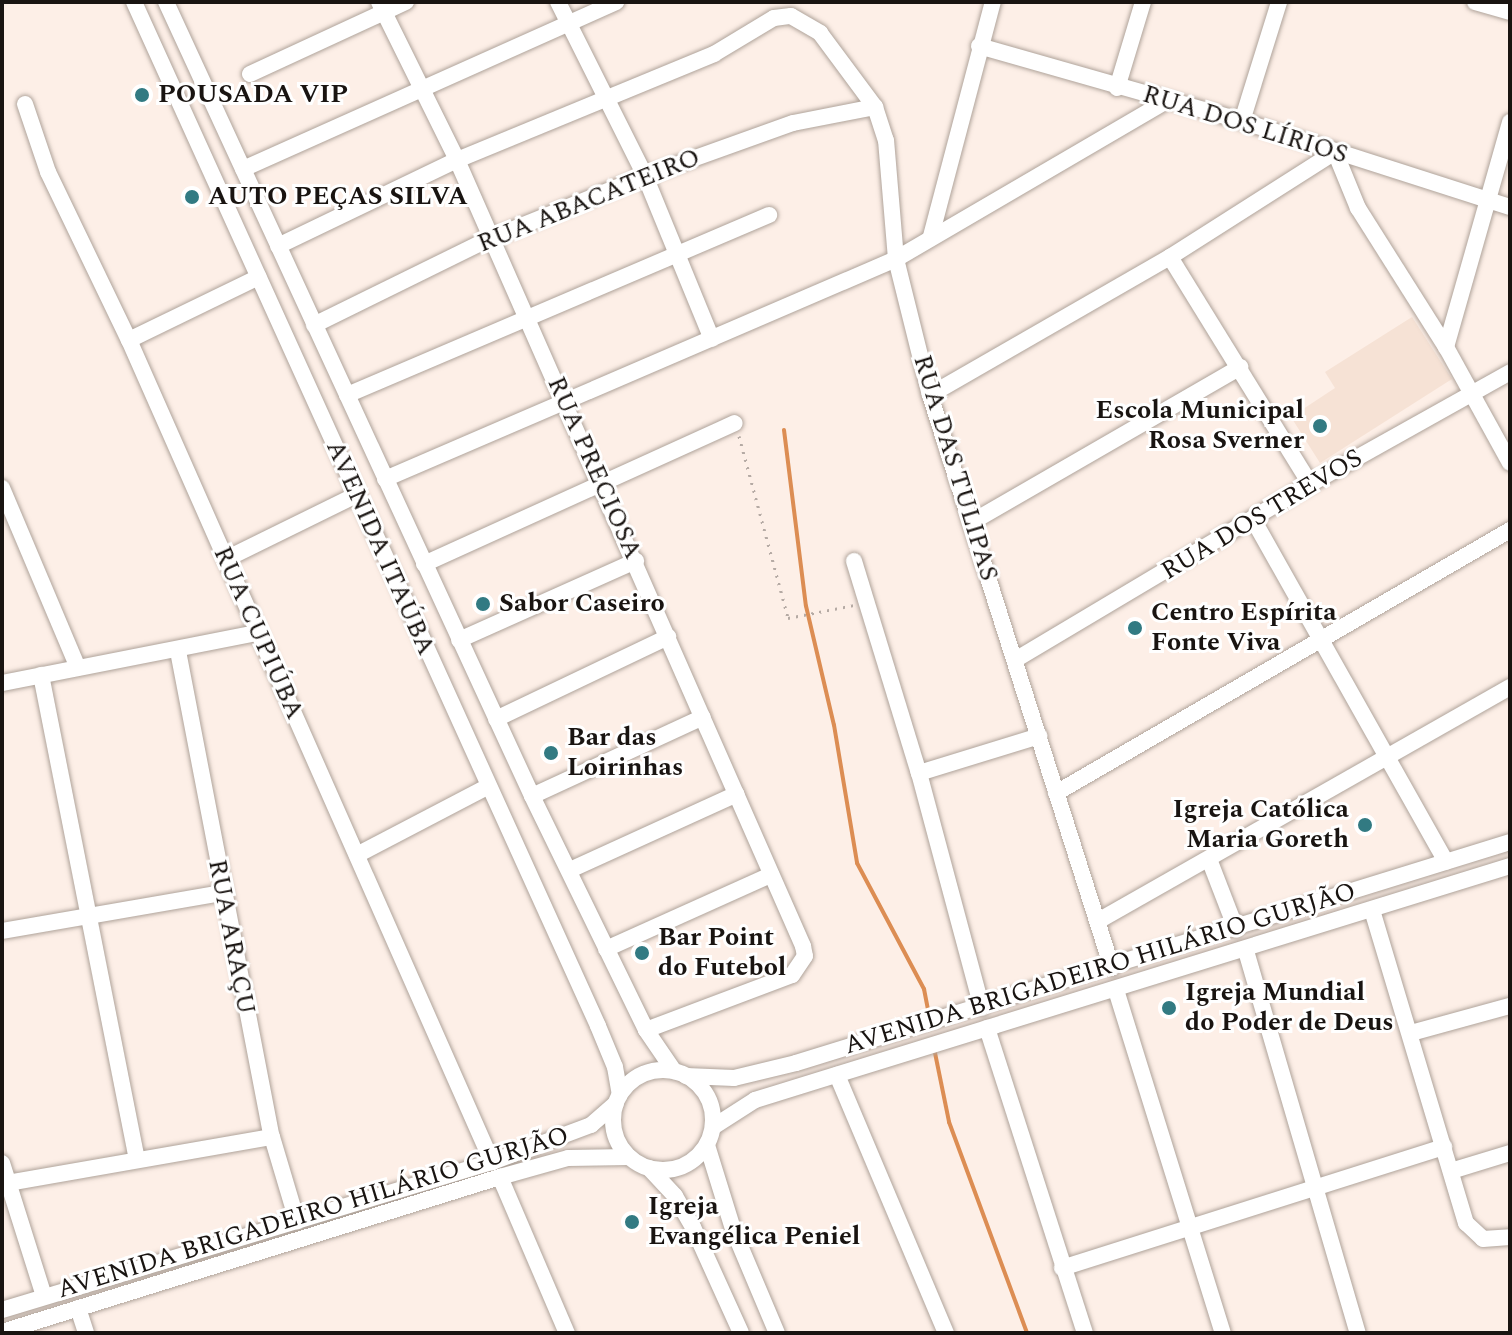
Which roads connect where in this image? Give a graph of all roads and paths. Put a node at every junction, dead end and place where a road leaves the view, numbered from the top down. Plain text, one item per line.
1 (134, 2) edge
2 (166, 2) edge
3 (406, 2) edge
4 (558, 2) edge
5 (616, 2) edge
6 (993, 2) edge
7 (1143, 2) edge
8 (1279, 2) edge
9 (1475, 2) edge
10 (381, 7) edge
11 (1510, 12) edge
12 (570, 24) junction
13 (979, 46) junction
14 (250, 74) dead end
15 (420, 86) junction
16 (1117, 88) junction
17 (608, 96) junction
18 (1166, 101) junction
19 (25, 104) dead end
20 (875, 107) junction
21 (1242, 121) junction
22 (1510, 122) edge
23 (1335, 152) junction
24 (457, 160) junction
25 (243, 169) junction
26 (645, 176) junction
27 (1488, 200) junction
28 (1510, 207) edge
29 (769, 215) dead end
30 (931, 236) junction
31 (489, 239) junction
32 (278, 246) junction
33 (678, 252) junction
34 (1170, 257) junction
35 (896, 259) junction
36 (259, 277) junction
37 (303, 301) junction
38 (277, 313) junction
39 (524, 317) junction
40 (314, 325) junction
41 (712, 339) junction
42 (129, 340) junction
43 (1446, 347) junction
44 (1240, 367) junction
45 (1510, 372) edge
46 (347, 395) junction
47 (930, 395) junction
48 (1470, 395) junction
49 (566, 404) junction
50 (735, 423) joint
51 (1510, 463) edge
52 (385, 479) junction
53 (1310, 484) junction
54 (602, 485) junction
55 (2, 488) edge
56 (356, 495) junction
57 (1254, 521) junction
58 (972, 522) junction
59 (1510, 530) edge
60 (226, 559) junction
61 (636, 561) junction
62 (854, 561) dead end
63 (424, 564) junction
64 (865, 603) junction
65 (258, 633) junction
66 (668, 637) junction
67 (459, 640) junction
68 (1321, 643) junction
69 (178, 651) junction
70 (1015, 660) junction
71 (78, 668) junction
72 (41, 675) junction
73 (2, 683) edge
74 (1510, 687) edge
75 (703, 717) junction
76 (496, 719) junction
77 (1039, 736) junction
78 (1388, 758) junction
79 (919, 773) junction
80 (487, 787) junction
81 (1056, 793) junction
82 (737, 794) junction
83 (532, 796) junction
84 (1510, 842) edge
85 (357, 855) junction
86 (1209, 859) junction
87 (1446, 862) junction
88 (1510, 866) edge
89 (570, 870) junction
90 (771, 875) junction
91 (222, 893) junction
92 (1372, 910) junction
93 (87, 914) junction
94 (1098, 921) junction
95 (1236, 929) junction
96 (2, 931) edge
97 (606, 949) junction
98 (1246, 951) junction
99 (1112, 968) junction
100 (1116, 990) junction
101 (1510, 1006) edge
102 (982, 1008) junction
103 (987, 1028) junction
104 (646, 1030) junction
105 (1411, 1033) junction
106 (680, 1073) junction
107 (837, 1075) junction
108 (618, 1099) junction
109 (713, 1127) junction
110 (272, 1137) junction
111 (707, 1145) junction
112 (1444, 1147) junction
113 (1510, 1153) edge
114 (629, 1157) junction
115 (137, 1160) junction
116 (2, 1163) edge
117 (649, 1168) junction
118 (496, 1170) junction
119 (1451, 1171) junction
120 (4, 1183) edge
121 (1318, 1186) junction
122 (297, 1221) junction
123 (1189, 1226) junction
124 (1510, 1238) edge
125 (1062, 1268) junction
126 (44, 1296) junction
127 (78, 1308) junction
128 (2, 1310) edge
129 (2, 1332) edge
130 (86, 1333) edge
131 (567, 1333) edge
132 (741, 1333) edge
133 (777, 1333) edge
134 (946, 1333) edge
135 (1085, 1333) edge
136 (1223, 1333) edge
137 (1358, 1333) edge

1 - 36 street, AVENIDA ITAÚBA
2 - 25 street, AVENIDA ITAÚBA
3 - 10 street
4 - 12 street
5 - 12 street
6 - 13 street
7 - 16 street
8 - 21 street
9 - 11 street
10 - 14 street
10 - 15 street, RUA PRECIOSA
12 - 15 street
12 - 17 street
13 - 16 street, RUA DOS LÍRIOS
13 - 30 street
15 - 24 street, RUA PRECIOSA
15 - 25 street
16 - 18 street, RUA DOS LÍRIOS
17 - 20 street, RUA DAS TULIPAS
17 - 24 street
17 - 26 street
18 - 21 street, RUA DOS LÍRIOS
18 - 30 street
19 - 42 street, RUA CUPIÚBA
20 - 26 street, RUA ABACATEIRO
20 - 35 street, RUA DAS TULIPAS
21 - 23 street, RUA DOS LÍRIOS
22 - 27 street
23 - 27 street, RUA DOS LÍRIOS
23 - 34 street
23 - 43 street
24 - 31 street, RUA PRECIOSA
24 - 32 street
25 - 32 street, AVENIDA ITAÚBA
26 - 31 street, RUA ABACATEIRO
26 - 33 street
27 - 28 street, RUA DOS LÍRIOS
27 - 43 street
29 - 33 street
30 - 35 street
31 - 39 street, RUA PRECIOSA
31 - 40 street, RUA ABACATEIRO
32 - 37 street, AVENIDA ITAÚBA
33 - 39 street
33 - 41 street
34 - 44 street
34 - 47 street
35 - 41 street
35 - 47 street, RUA DAS TULIPAS
36 - 38 street, AVENIDA ITAÚBA
36 - 42 street
37 - 38 street
37 - 40 street, AVENIDA ITAÚBA
38 - 56 street, AVENIDA ITAÚBA
39 - 46 street
39 - 49 street, RUA PRECIOSA
40 - 46 street, AVENIDA ITAÚBA
41 - 49 street
42 - 60 street, RUA CUPIÚBA
43 - 48 street
44 - 53 street
44 - 58 street
45 - 48 street, RUA DOS TREVOS
46 - 52 street, AVENIDA ITAÚBA
47 - 58 street, RUA DAS TULIPAS
48 - 51 street
48 - 53 street, RUA DOS TREVOS
49 - 52 street
49 - 54 street, RUA PRECIOSA
50 - 54 street
50 - 64 path
52 - 63 street, AVENIDA ITAÚBA
53 - 57 street, RUA DOS TREVOS
54 - 61 street, RUA PRECIOSA
54 - 63 street
55 - 71 street
56 - 60 street
56 - 80 street, AVENIDA ITAÚBA
57 - 68 street
57 - 70 street, RUA DOS TREVOS
58 - 70 street, RUA DAS TULIPAS
59 - 68 street
60 - 65 street, RUA CUPIÚBA
61 - 66 street, RUA PRECIOSA
61 - 67 street
62 - 64 street
63 - 67 street, AVENIDA ITAÚBA
64 - 79 street
65 - 69 street
65 - 85 street, RUA CUPIÚBA
66 - 75 street, RUA PRECIOSA
66 - 76 street
67 - 76 street, AVENIDA ITAÚBA
68 - 78 street
68 - 81 street
69 - 71 street
69 - 91 street, RUA ARAÇU
70 - 77 street, RUA DAS TULIPAS
71 - 72 street
72 - 73 street
72 - 93 street
74 - 78 street
75 - 82 street, RUA PRECIOSA
75 - 83 street
76 - 83 street, AVENIDA ITAÚBA
77 - 79 street
77 - 81 street, RUA DAS TULIPAS
78 - 86 street
78 - 87 street
79 - 102 street
80 - 85 street
80 - 108 street, AVENIDA ITAÚBA
81 - 94 street, RUA DAS TULIPAS
82 - 89 street
82 - 90 street, RUA PRECIOSA
83 - 89 street, AVENIDA ITAÚBA
84 - 87 street, AVENIDA BRIGADEIRO HILÁRIO GURJÃO
85 - 118 street, RUA CUPIÚBA
86 - 94 street
86 - 95 street
87 - 95 street, AVENIDA BRIGADEIRO HILÁRIO GURJÃO
88 - 92 street, AVENIDA BRIGADEIRO HILÁRIO GURJÃO
89 - 97 street, AVENIDA ITAÚBA
90 - 97 street
90 - 104 street, RUA PRECIOSA
91 - 93 street
91 - 110 street, RUA ARAÇU
92 - 98 street, AVENIDA BRIGADEIRO HILÁRIO GURJÃO
92 - 105 street
93 - 96 street
93 - 115 street
94 - 99 street, RUA DAS TULIPAS
95 - 99 street, AVENIDA BRIGADEIRO HILÁRIO GURJÃO
97 - 104 street, AVENIDA ITAÚBA
98 - 100 street, AVENIDA BRIGADEIRO HILÁRIO GURJÃO
98 - 121 street
99 - 102 street, AVENIDA BRIGADEIRO HILÁRIO GURJÃO
100 - 103 street, AVENIDA BRIGADEIRO HILÁRIO GURJÃO
100 - 123 street
101 - 105 street
102 - 106 street, AVENIDA BRIGADEIRO HILÁRIO GURJÃO
103 - 107 street, AVENIDA BRIGADEIRO HILÁRIO GURJÃO
103 - 125 street
104 - 106 street, AVENIDA ITAÚBA
105 - 112 street
106 - 108 street
106 - 109 street
107 - 109 street, AVENIDA BRIGADEIRO HILÁRIO GURJÃO
107 - 134 street
108 - 114 street
108 - 118 street, AVENIDA BRIGADEIRO HILÁRIO GURJÃO
109 - 111 street
110 - 115 street
110 - 122 street, RUA ARAÇU
111 - 117 street
111 - 133 street
112 - 119 street
112 - 121 street
113 - 119 street
114 - 117 street
114 - 118 street, AVENIDA BRIGADEIRO HILÁRIO GURJÃO
115 - 120 street
116 - 120 street
117 - 132 street
118 - 122 street, AVENIDA BRIGADEIRO HILÁRIO GURJÃO
118 - 127 street, AVENIDA BRIGADEIRO HILÁRIO GURJÃO
118 - 131 street, RUA CUPIÚBA
119 - 124 street
120 - 126 street
121 - 123 street
121 - 137 street
122 - 126 street, AVENIDA BRIGADEIRO HILÁRIO GURJÃO
123 - 125 street
123 - 136 street
125 - 135 street
126 - 128 street, AVENIDA BRIGADEIRO HILÁRIO GURJÃO
127 - 129 street, AVENIDA BRIGADEIRO HILÁRIO GURJÃO
127 - 130 street

